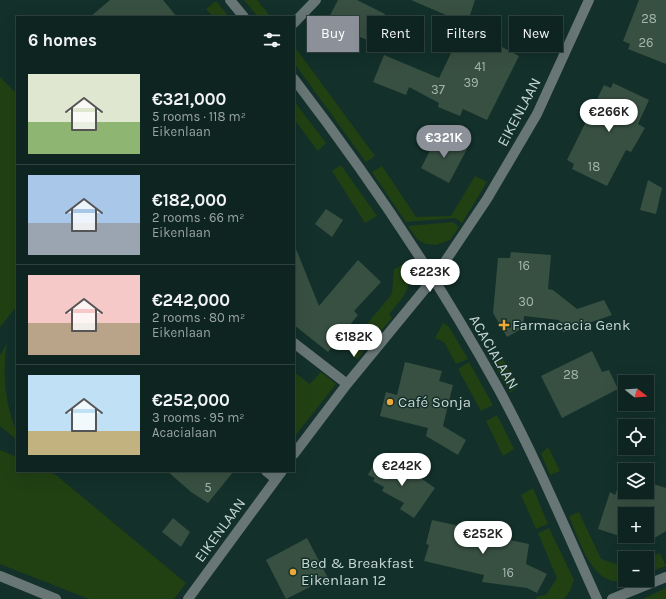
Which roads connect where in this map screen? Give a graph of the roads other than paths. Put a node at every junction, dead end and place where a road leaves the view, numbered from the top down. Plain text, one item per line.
1 (230, 0) edge
2 (316, 0) edge
3 (589, 0) edge
4 (243, 16) edge
5 (295, 22) edge
6 (295, 80) edge
7 (434, 278) junction
8 (295, 344) edge
9 (347, 384) junction
10 (295, 453) edge
11 (269, 472) edge
12 (279, 475) edge
13 (0, 576) edge
14 (666, 576) edge
15 (56, 599) edge
16 (188, 599) edge
17 (597, 599) edge
18 (612, 599) edge

1 - 4 street
2 - 5 street
3 - 7 street, EIKENLAAN
6 - 7 street, ACACIALAAN
7 - 9 street, EIKENLAAN
7 - 17 street, ACACIALAAN
8 - 9 street
9 - 10 street, EIKENLAAN
11 - 12 street, EIKENLAAN
12 - 16 street, EIKENLAAN
13 - 15 street
14 - 18 street

